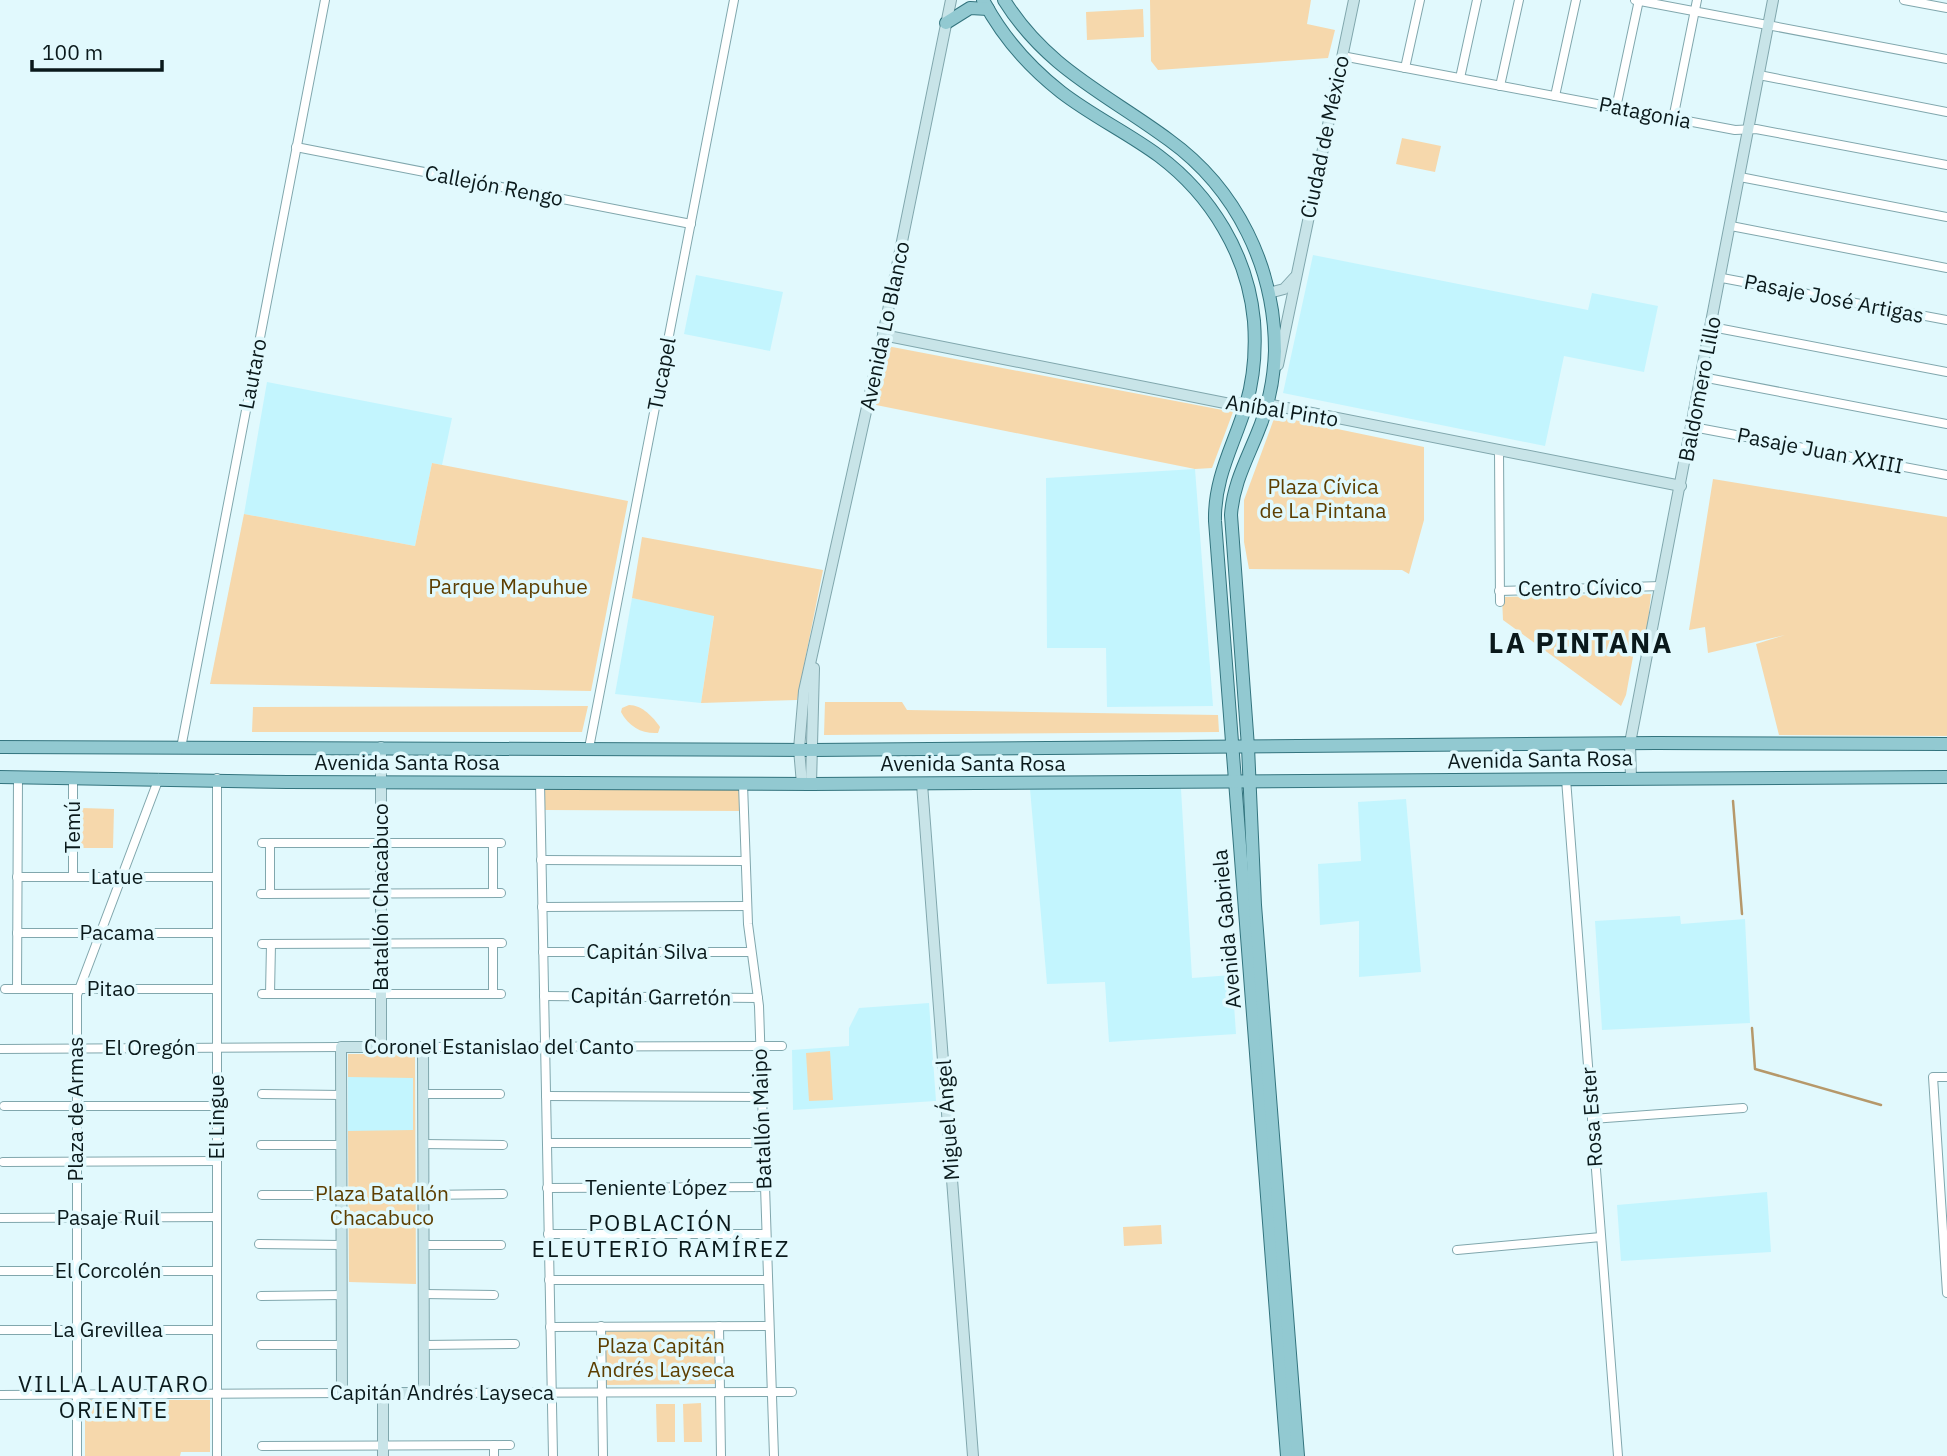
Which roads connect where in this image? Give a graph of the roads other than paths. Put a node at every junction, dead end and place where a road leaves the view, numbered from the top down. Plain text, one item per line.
1 (325, 0) edge
2 (734, 0) edge
3 (951, 0) edge
4 (1004, 0) edge
5 (1354, 0) edge
6 (1420, 0) edge
7 (1477, 0) edge
8 (1519, 0) edge
9 (1576, 0) edge
10 (1637, 0) edge
11 (1697, 0) edge
12 (1773, 0) edge
13 (1904, 0) edge
14 (985, 5) edge
15 (1947, 8) edge
16 (1695, 11) junction
17 (946, 23) junction
18 (1769, 24) junction
19 (1342, 56) junction
20 (1947, 59) edge
21 (1405, 68) junction
22 (1759, 75) junction
23 (1460, 78) junction
24 (1500, 86) junction
25 (1555, 96) junction
26 (1616, 108) junction
27 (1123, 110) junction
28 (1947, 112) edge
29 (1673, 119) junction
30 (1113, 127) junction
31 (1748, 130) junction
32 (296, 147) junction
33 (1947, 165) edge
34 (1740, 177) junction
35 (1947, 217) edge
36 (691, 224) junction
37 (1731, 226) junction
38 (1947, 268) edge
39 (1296, 275) junction
40 (1722, 278) junction
41 (1269, 293) junction
42 (1252, 305) junction
43 (1947, 320) edge
44 (1712, 327) junction
45 (883, 335) junction
46 (1947, 372) edge
47 (1702, 377) junction
48 (1273, 378) junction
49 (1247, 403) junction
50 (1268, 405) junction
51 (1947, 424) edge
52 (1693, 427) junction
53 (1499, 450) junction
54 (1947, 475) edge
55 (1681, 486) junction
56 (1661, 586) junction
57 (1499, 591) junction
58 (1500, 602) dead end
59 (815, 652) junction
60 (802, 708) junction
61 (815, 708) junction
62 (1630, 743) junction
63 (1947, 744) edge
64 (0, 747) edge
65 (381, 747) junction
66 (1231, 747) junction
67 (1248, 747) junction
68 (181, 748) junction
69 (589, 748) junction
70 (799, 750) junction
71 (813, 750) junction
72 (381, 776) junction
73 (0, 777) edge
74 (18, 777) junction
75 (73, 777) junction
76 (1947, 777) edge
77 (159, 778) junction
78 (216, 778) junction
79 (1631, 778) junction
80 (1566, 779) junction
81 (540, 782) junction
82 (1249, 782) junction
83 (743, 783) junction
84 (1234, 783) junction
85 (807, 784) junction
86 (922, 784) junction
87 (380, 843) junction
88 (541, 860) junction
89 (745, 861) junction
90 (17, 877) junction
91 (73, 877) junction
92 (120, 877) junction
93 (216, 877) junction
94 (380, 894) junction
95 (747, 906) junction
96 (542, 907) junction
97 (17, 933) junction
98 (99, 933) junction
99 (216, 933) junction
100 (381, 944) junction
101 (750, 951) junction
102 (543, 952) junction
103 (5, 989) dead end
104 (17, 989) junction
105 (78, 989) junction
106 (216, 989) junction
107 (381, 994) junction
108 (544, 996) junction
109 (758, 998) junction
110 (760, 1046) junction
111 (782, 1046) dead end
112 (341, 1047) junction
113 (381, 1047) junction
114 (423, 1047) junction
115 (545, 1047) junction
116 (76, 1048) junction
117 (217, 1048) junction
118 (0, 1049) edge
119 (1947, 1077) edge
120 (262, 1094) dead end
121 (423, 1094) junction
122 (500, 1094) dead end
123 (341, 1095) junction
124 (546, 1097) junction
125 (762, 1097) junction
126 (4, 1106) dead end
127 (76, 1106) junction
128 (216, 1106) junction
129 (1743, 1108) dead end
130 (1592, 1119) junction
131 (547, 1143) junction
132 (763, 1143) junction
133 (423, 1144) junction
134 (503, 1144) dead end
135 (261, 1145) dead end
136 (341, 1145) junction
137 (76, 1161) junction
138 (217, 1161) junction
139 (4, 1162) dead end
140 (547, 1188) junction
141 (765, 1188) junction
142 (503, 1194) dead end
143 (262, 1195) dead end
144 (341, 1195) junction
145 (424, 1195) junction
146 (217, 1217) junction
147 (0, 1218) edge
148 (77, 1218) junction
149 (548, 1234) junction
150 (766, 1234) junction
151 (1601, 1237) junction
152 (259, 1244) dead end
153 (341, 1245) junction
154 (424, 1245) junction
155 (501, 1245) dead end
156 (1457, 1250) dead end
157 (0, 1271) edge
158 (77, 1271) junction
159 (217, 1271) junction
160 (549, 1280) junction
161 (768, 1280) junction
162 (1947, 1287) edge
163 (1947, 1293) edge
164 (424, 1294) junction
165 (342, 1295) junction
166 (494, 1295) dead end
167 (261, 1296) dead end
168 (601, 1326) junction
169 (719, 1326) junction
170 (769, 1326) junction
171 (550, 1327) junction
172 (0, 1330) edge
173 (77, 1330) junction
174 (217, 1330) junction
175 (515, 1344) dead end
176 (261, 1345) dead end
177 (342, 1345) junction
178 (424, 1345) junction
179 (720, 1392) junction
180 (771, 1392) junction
181 (792, 1392) dead end
182 (383, 1393) junction
183 (424, 1393) junction
184 (551, 1393) junction
185 (602, 1393) junction
186 (77, 1394) junction
187 (217, 1394) junction
188 (342, 1394) junction
189 (0, 1395) edge
190 (494, 1445) junction
191 (510, 1445) dead end
192 (262, 1446) dead end
193 (272, 1446) junction
194 (383, 1451) edge
195 (78, 1456) edge
196 (217, 1456) edge
197 (272, 1456) edge
198 (494, 1456) edge
199 (553, 1456) edge
200 (603, 1456) edge
201 (721, 1456) edge
202 (774, 1456) edge
203 (973, 1456) edge
204 (1287, 1456) edge
205 (1298, 1456) edge
206 (1618, 1456) edge

1 - 32 street, Lautaro
2 - 36 street, Tucapel
3 - 17 street, Avenida Lo Blanco
4 - 27 main road, Avenida Gabriela
5 - 19 street, Ciudad de México
6 - 21 street
7 - 23 street
8 - 24 street
9 - 25 street
10 - 16 street
10 - 26 street
11 - 16 street
12 - 18 street, Baldomero Lillo
13 - 15 street
14 - 17 main road
14 - 30 main road, Avenida Gabriela
16 - 18 street
16 - 29 street
17 - 45 street, Avenida Lo Blanco
18 - 20 street
18 - 22 street, Baldomero Lillo
19 - 21 street, Patagonia
19 - 39 street, Ciudad de México
21 - 23 street, Patagonia
22 - 28 street
22 - 31 street, Baldomero Lillo
23 - 24 street, Patagonia
24 - 25 street, Patagonia
25 - 26 street, Patagonia
26 - 29 street, Patagonia
27 - 30 main road
27 - 41 main road, Avenida Gabriela
29 - 31 street, Patagonia
30 - 42 main road, Avenida Gabriela
31 - 33 street, Patagonia
31 - 34 street, Baldomero Lillo
32 - 36 street, Callejón Rengo
32 - 68 street, Lautaro
34 - 35 street
34 - 37 street, Baldomero Lillo
36 - 69 street, Tucapel
37 - 38 street
37 - 40 street, Baldomero Lillo
39 - 41 street
39 - 48 street, Ciudad de México
40 - 43 street, Pasaje José Artigas
40 - 44 street, Baldomero Lillo
41 - 42 main road
41 - 48 main road, Avenida Gabriela
42 - 49 main road, Avenida Gabriela
44 - 46 street
44 - 47 street, Baldomero Lillo
45 - 49 street, Aníbal Pinto
45 - 59 street, Avenida Lo Blanco
47 - 51 street
47 - 52 street, Baldomero Lillo
48 - 50 main road, Avenida Gabriela
49 - 50 street, Aníbal Pinto
49 - 66 main road, Avenida Gabriela
50 - 53 street, Aníbal Pinto
50 - 67 main road, Avenida Gabriela
52 - 54 street, Pasaje Juan XXIII
52 - 55 street, Baldomero Lillo
53 - 55 street, Aníbal Pinto
53 - 57 street, Centro Cívico
55 - 56 street, Baldomero Lillo
56 - 57 street, Centro Cívico
56 - 62 street, Baldomero Lillo
57 - 58 street, Centro Cívico
59 - 60 street, Avenida Lo Blanco
59 - 61 street, Avenida Lo Blanco
60 - 61 street
60 - 70 street, Avenida Lo Blanco
61 - 71 street, Avenida Lo Blanco
62 - 63 main road, Avenida Santa Rosa
62 - 67 main road, Avenida Santa Rosa
62 - 79 street, Baldomero Lillo
64 - 68 main road, Avenida Santa Rosa
65 - 68 main road, Avenida Santa Rosa
65 - 69 main road, Avenida Santa Rosa
65 - 72 street, Batallón Chacabuco
66 - 67 main road, Avenida Santa Rosa
66 - 71 main road, Avenida Santa Rosa
66 - 84 main road, Avenida Gabriela
67 - 82 main road, Avenida Gabriela
69 - 70 main road, Avenida Santa Rosa
70 - 71 main road, Avenida Santa Rosa
70 - 85 street, Avenida Lo Blanco
71 - 85 street, Avenida Lo Blanco
72 - 78 main road, Avenida Santa Rosa
72 - 81 main road, Avenida Santa Rosa
72 - 87 street, Batallón Chacabuco
73 - 74 main road, Avenida Santa Rosa
74 - 75 main road, Avenida Santa Rosa
74 - 90 street
75 - 77 main road, Avenida Santa Rosa
75 - 91 street, Temú
76 - 79 main road, Avenida Santa Rosa
77 - 78 main road, Avenida Santa Rosa
77 - 92 street, Plaza de Armas
78 - 93 street, El Lingue
79 - 80 main road, Avenida Santa Rosa
80 - 82 main road, Avenida Santa Rosa
80 - 130 street, Rosa Ester
81 - 83 main road, Avenida Santa Rosa
81 - 88 street
82 - 84 main road, Avenida Santa Rosa
82 - 205 main road, Avenida Gabriela
83 - 85 main road, Avenida Santa Rosa
83 - 89 street, Batallón Maipo
84 - 86 main road, Avenida Santa Rosa
84 - 204 main road, Avenida Gabriela
85 - 86 main road, Avenida Santa Rosa
86 - 203 street, Miguel Ángel
87 - 94 street, Batallón Chacabuco
87 - 94 street
87 - 94 street
88 - 89 street
88 - 96 street
89 - 95 street, Batallón Maipo
90 - 91 street, Latue
90 - 97 street
91 - 92 street, Latue
92 - 93 street, Latue
92 - 98 street, Plaza de Armas
93 - 99 street, El Lingue
94 - 100 street, Batallón Chacabuco
95 - 96 street
95 - 101 street, Batallón Maipo
96 - 102 street
97 - 98 street, Pacama
97 - 104 street
98 - 99 street, Pacama
98 - 105 street, Plaza de Armas
99 - 106 street, El Lingue
100 - 107 street, Batallón Chacabuco
100 - 107 street
100 - 107 street
101 - 102 street, Capitán Silva
101 - 109 street, Batallón Maipo
102 - 108 street
103 - 104 street, Pitao
104 - 105 street, Pitao
105 - 106 street, Pitao
105 - 116 street, Plaza de Armas
106 - 117 street, El Lingue
107 - 113 street, Batallón Chacabuco
108 - 109 street, Capitán Garretón
108 - 115 street
109 - 110 street, Batallón Maipo
110 - 111 street, Coronel Estanislao del Canto
110 - 115 street, Coronel Estanislao del Canto
110 - 125 street, Batallón Maipo
112 - 113 street, Coronel Estanislao del Canto
112 - 117 street, Coronel Estanislao del Canto
112 - 123 street
113 - 114 street, Coronel Estanislao del Canto
114 - 115 street, Coronel Estanislao del Canto
114 - 121 street
115 - 124 street
116 - 117 street, El Oregón
116 - 118 street, El Oregón
116 - 127 street, Plaza de Armas
117 - 128 street, El Lingue
119 - 162 street
120 - 123 street
121 - 122 street
121 - 133 street
123 - 136 street
124 - 125 street
124 - 131 street
125 - 132 street, Batallón Maipo
126 - 127 street
127 - 128 street
127 - 137 street, Plaza de Armas
128 - 138 street, El Lingue
129 - 130 street
130 - 151 street, Rosa Ester
131 - 132 street
131 - 140 street
132 - 141 street, Batallón Maipo
133 - 134 street
133 - 145 street
135 - 136 street
136 - 144 street
137 - 138 street
137 - 139 street
137 - 148 street, Plaza de Armas
138 - 146 street, El Lingue
140 - 141 street, Teniente López
140 - 149 street
141 - 150 street, Batallón Maipo
142 - 145 street
143 - 144 street
144 - 153 street
145 - 154 street
146 - 148 street, Pasaje Ruil
146 - 159 street, El Lingue
147 - 148 street, Pasaje Ruil
148 - 158 street, Plaza de Armas
149 - 150 street
149 - 160 street
150 - 161 street, Batallón Maipo
151 - 156 street
151 - 206 street, Rosa Ester
152 - 153 street
153 - 165 street
154 - 155 street
154 - 164 street
157 - 158 street, El Corcolén
158 - 159 street, El Corcolén
158 - 173 street, Plaza de Armas
159 - 174 street, El Lingue
160 - 161 street
160 - 171 street
161 - 170 street, Batallón Maipo
162 - 163 street
164 - 166 street
164 - 178 street
165 - 167 street
165 - 177 street
168 - 169 street
168 - 171 street
168 - 185 street
169 - 170 street
169 - 179 street
170 - 180 street, Batallón Maipo
171 - 184 street
172 - 173 street, La Grevillea
173 - 174 street, La Grevillea
173 - 186 street, Plaza de Armas
174 - 187 street, El Lingue
175 - 178 street
176 - 177 street
177 - 188 street
178 - 183 street
179 - 180 street, Capitán Andrés Layseca
179 - 185 street, Capitán Andrés Layseca
179 - 201 street
180 - 181 street, Capitán Andrés Layseca
180 - 202 street, Batallón Maipo
182 - 183 street, Capitán Andrés Layseca
182 - 188 street, Capitán Andrés Layseca
182 - 194 street
183 - 184 street, Capitán Andrés Layseca
184 - 185 street, Capitán Andrés Layseca
184 - 199 street
185 - 200 street
186 - 187 street, Capitán Andrés Layseca
186 - 189 street, Capitán Andrés Layseca
186 - 195 street, Plaza de Armas
187 - 188 street, Capitán Andrés Layseca
187 - 196 street, El Lingue
190 - 191 street
190 - 194 street
190 - 198 street
192 - 193 street
193 - 194 street
193 - 197 street

